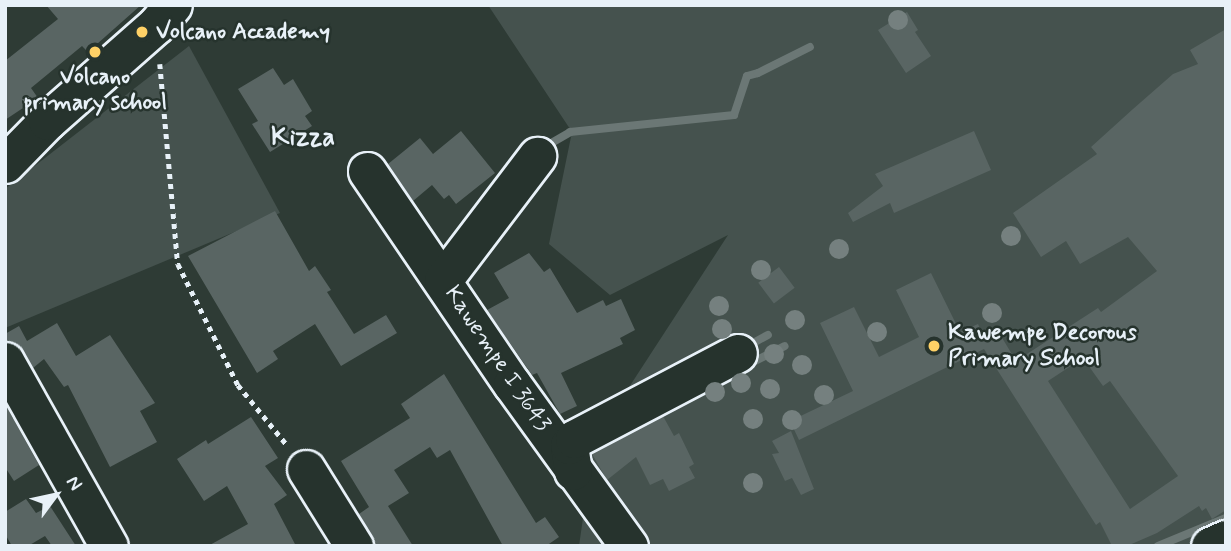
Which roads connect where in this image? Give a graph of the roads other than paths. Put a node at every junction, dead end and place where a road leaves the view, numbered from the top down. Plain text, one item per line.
1 (164, 15) edge
2 (537, 156) dead end
3 (5, 164) edge
4 (367, 171) dead end
5 (443, 280) junction
6 (738, 353) dead end
7 (5, 361) edge
8 (306, 468) road end
9 (573, 471) junction
10 (1226, 539) edge
11 (109, 546) edge
12 (354, 546) edge
13 (629, 546) edge
14 (1210, 546) edge

1 - 3 street
2 - 5 street
4 - 5 street, Kawempe I 3643
5 - 9 street, Kawempe I 3643
6 - 9 street
7 - 11 street
8 - 12 street
9 - 13 street, Kawempe I 3643
10 - 14 street

